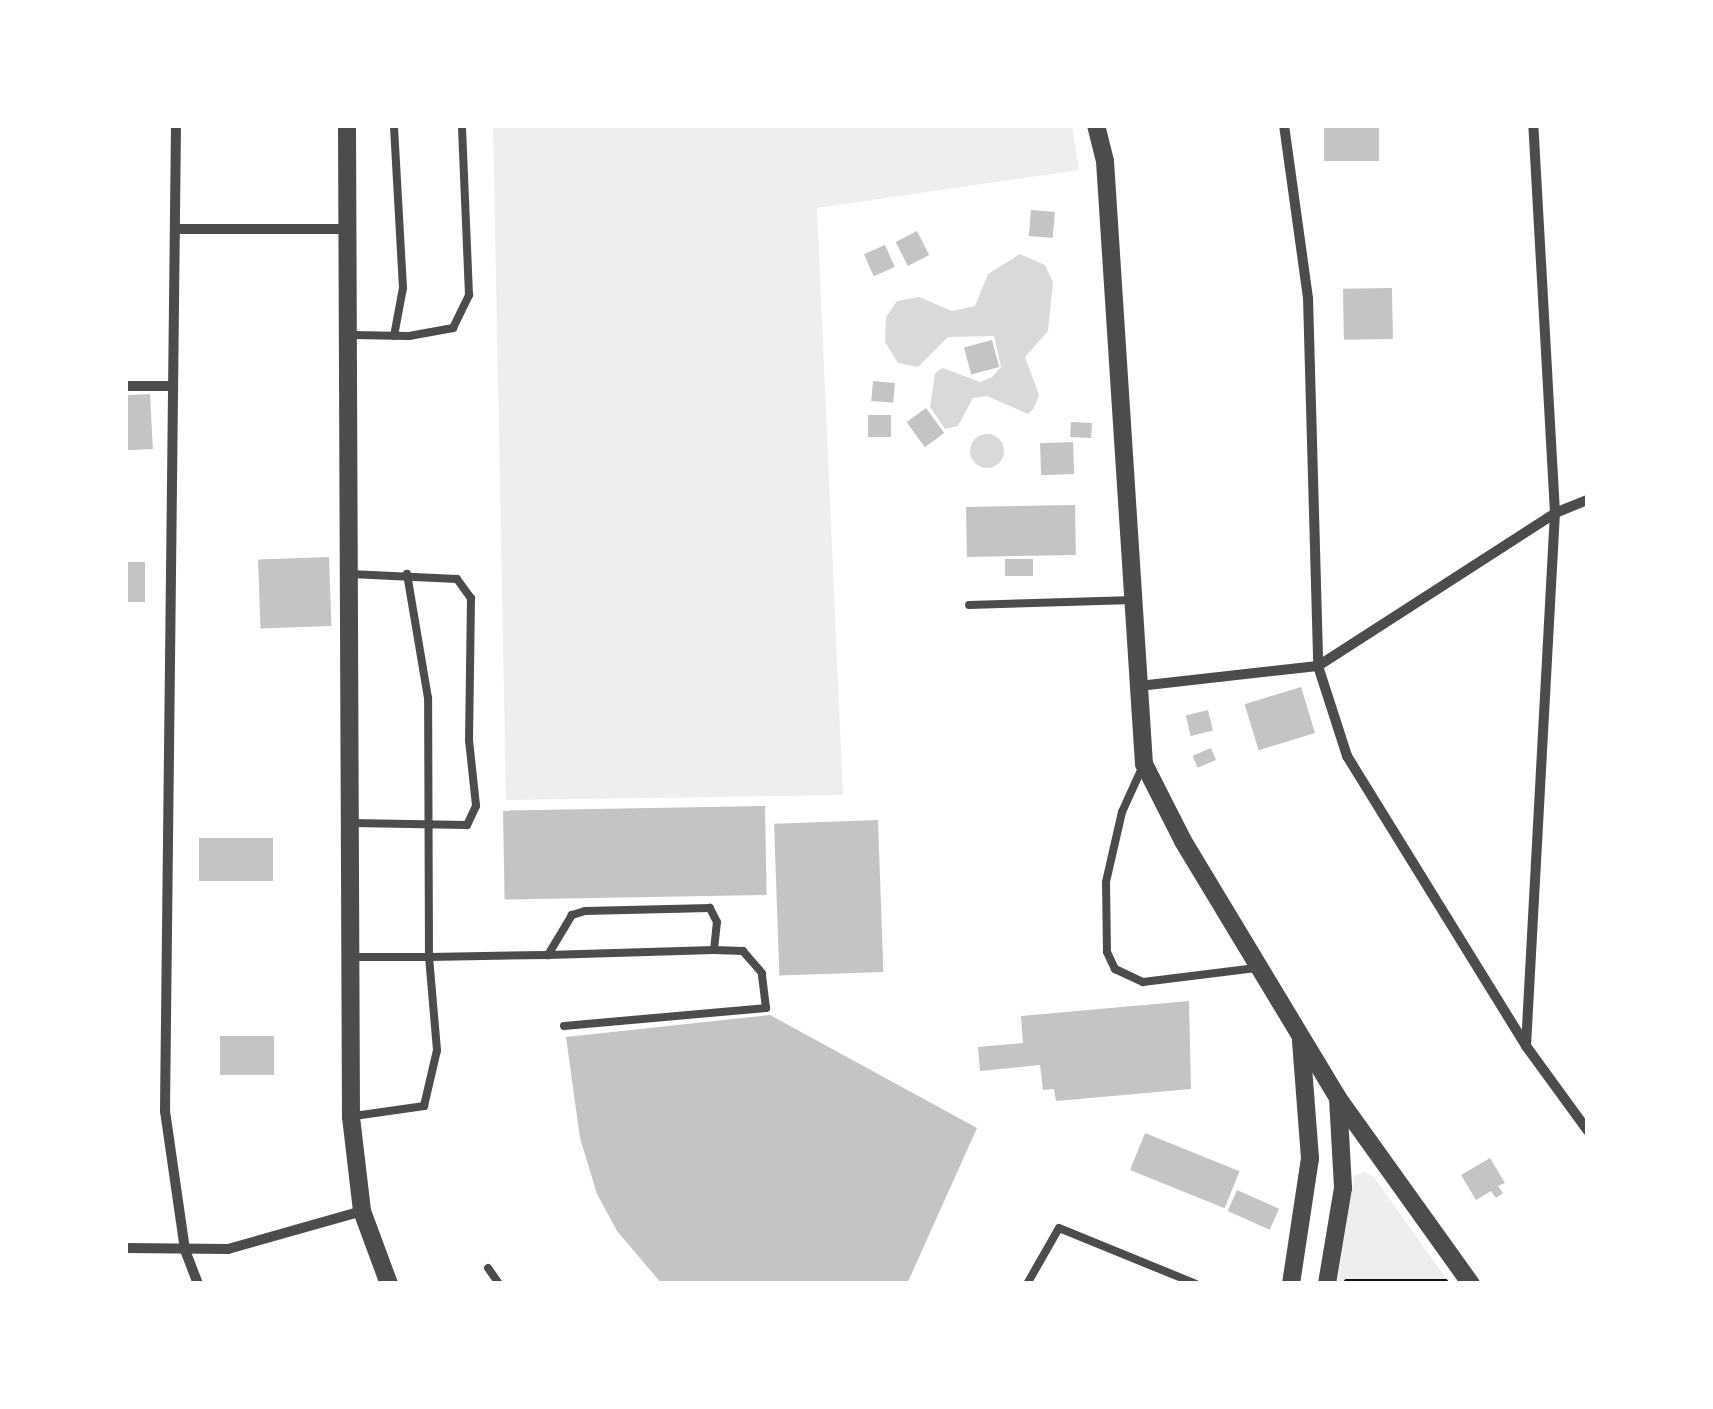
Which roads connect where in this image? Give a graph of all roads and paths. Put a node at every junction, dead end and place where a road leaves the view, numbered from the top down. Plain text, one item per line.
1 (176, 125) edge
2 (348, 125) edge
3 (394, 125) edge
4 (462, 125) edge
5 (1096, 125) edge
6 (1284, 125) edge
7 (1532, 125) edge
8 (176, 229) junction
9 (351, 230) junction
10 (350, 335) junction
11 (394, 336) junction
12 (125, 386) edge
13 (172, 386) junction
14 (1588, 500) edge
15 (1555, 513) junction
16 (350, 574) junction
17 (407, 574) junction
18 (1134, 600) junction
19 (969, 605) dead end
20 (1318, 666) junction
21 (1139, 686) junction
22 (1144, 764) junction
23 (347, 823) junction
24 (430, 826) junction
25 (714, 950) junction
26 (548, 954) junction
27 (348, 957) junction
28 (429, 957) junction
29 (1262, 967) junction
30 (564, 1026) dead end
31 (1300, 1036) junction
32 (1526, 1046) junction
33 (1338, 1098) junction
34 (351, 1117) junction
35 (1588, 1131) edge
36 (362, 1211) junction
37 (125, 1248) edge
38 (186, 1250) junction
39 (488, 1268) dead end
40 (1184, 1281) edge
41 (1332, 1282) edge
42 (1448, 1282) dead end
43 (198, 1284) edge
44 (390, 1284) edge
45 (498, 1284) edge
46 (1028, 1284) edge
47 (1196, 1284) edge
48 (1292, 1284) edge
49 (1470, 1284) edge

1 - 8 street
2 - 9 street
3 - 11 lane
4 - 11 lane
5 - 18 street
6 - 20 street
7 - 15 street
8 - 9 street
8 - 13 street
9 - 10 street
10 - 11 lane
10 - 16 street
12 - 13 street
13 - 38 street
14 - 15 street
15 - 20 street
15 - 32 street
16 - 17 lane
16 - 23 street
17 - 24 lane
17 - 24 lane
18 - 19 lane
18 - 21 street
20 - 21 street
20 - 32 street
21 - 22 street
22 - 29 street
22 - 29 lane
23 - 24 lane
23 - 27 street
24 - 28 lane
25 - 26 lane
25 - 26 lane
25 - 30 lane
26 - 28 lane
27 - 28 lane
27 - 34 street
28 - 34 lane
29 - 31 street
31 - 33 street
31 - 48 street
32 - 35 street
33 - 41 street
33 - 49 street
34 - 36 street
36 - 38 street
36 - 44 street
37 - 38 street
38 - 43 street
39 - 45 lane
40 - 46 lane
40 - 47 lane
41 - 42 path

